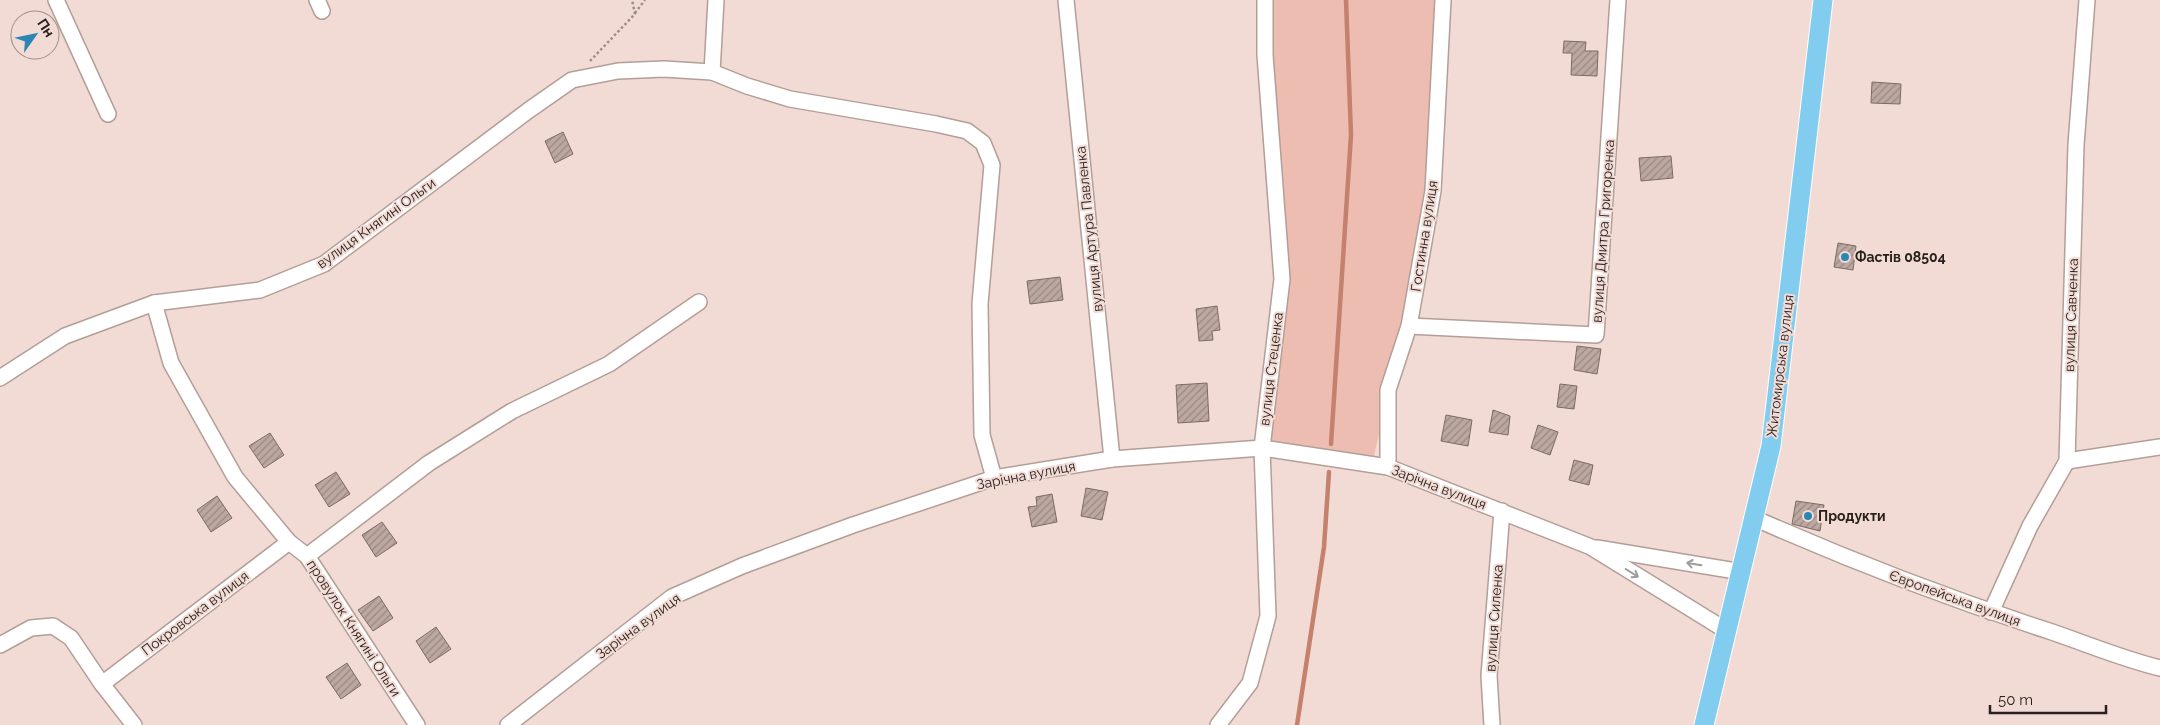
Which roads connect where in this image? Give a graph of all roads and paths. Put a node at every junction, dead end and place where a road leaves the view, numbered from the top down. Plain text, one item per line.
1 (56, 0) edge
2 (632, 0) edge
3 (645, 0) edge
4 (716, 0) edge
5 (1066, 0) edge
6 (1265, 0) edge
7 (1443, 0) edge
8 (1618, 0) edge
9 (1822, 0) edge
10 (2087, 0) edge
11 (635, 14) junction
12 (712, 72) junction
13 (572, 80) junction
14 (108, 114) dead end
15 (700, 302) dead end
16 (154, 303) junction
17 (1409, 326) junction
18 (0, 378) edge
19 (2160, 447) edge
20 (1262, 448) junction
21 (1112, 459) junction
22 (2067, 461) junction
23 (1388, 467) junction
24 (994, 478) junction
25 (1502, 511) junction
26 (1754, 518) junction
27 (289, 542) junction
28 (1591, 547) junction
29 (307, 556) junction
30 (1742, 572) junction
31 (1991, 612) junction
32 (1727, 631) junction
33 (0, 645) edge
34 (2160, 668) edge
35 (102, 684) junction
36 (134, 725) edge
37 (417, 725) edge
38 (508, 725) edge
39 (1218, 725) edge
40 (1492, 725) edge
41 (1704, 725) edge

1 - 14 street
2 - 11 path
3 - 11 path
4 - 12 street
5 - 21 street, вулиця Артура Павленка
6 - 20 street, вулиця Стеценка
7 - 17 street, Гостинна вулиця
8 - 17 street, вулиця Дмитра Григоренка
9 - 26 main road, Житомирська вулиця
10 - 22 street, вулиця Савченка
11 - 13 path
12 - 13 street, вулиця Княгині Ольги
12 - 24 street, вулиця Княгині Ольги
13 - 16 street, вулиця Княгині Ольги
15 - 29 street
16 - 18 street, вулиця Княгині Ольги
16 - 27 street, провулок Княгині Ольги
17 - 23 street, Гостинна вулиця
19 - 22 street
20 - 21 street, Зарічна вулиця
20 - 23 street, Зарічна вулиця
20 - 39 street, вулиця Стеценка
21 - 24 street, Зарічна вулиця
22 - 31 street, вулиця Савченка
23 - 25 street, Зарічна вулиця
24 - 38 street, Зарічна вулиця
25 - 28 street, Зарічна вулиця
25 - 40 street, вулиця Силенка
26 - 30 main road, Житомирська вулиця
26 - 31 street, Європейська вулиця
27 - 29 street, провулок Княгині Ольги
27 - 35 street, Покровська вулиця
30 -> 28 street, Зарічна вулиця
28 -> 32 street, Зарічна вулиця
29 - 37 street, провулок Княгині Ольги
30 - 32 main road, Житомирська вулиця
31 - 34 street, Європейська вулиця
32 - 41 main road, Житомирська вулиця
33 - 35 street
35 - 36 street

